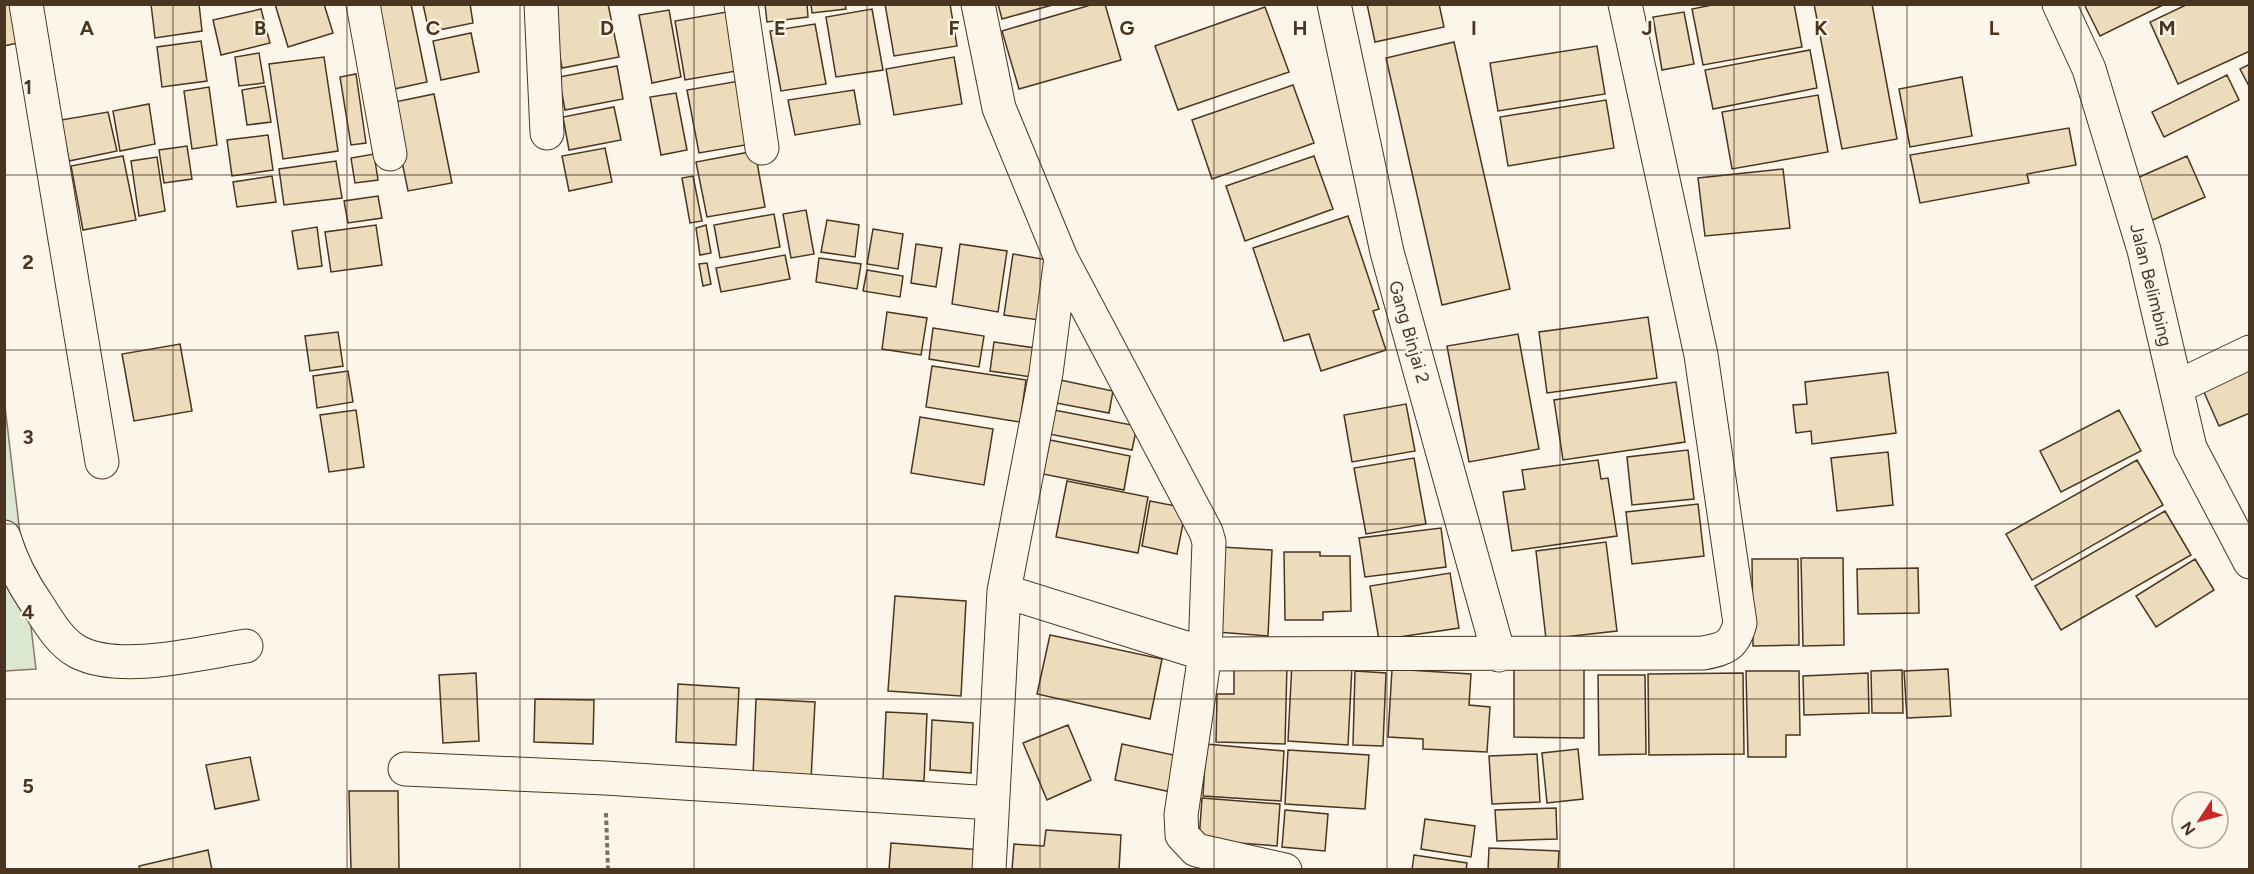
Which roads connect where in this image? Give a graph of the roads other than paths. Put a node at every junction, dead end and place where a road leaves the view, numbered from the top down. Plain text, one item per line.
1 (26, 4) edge
2 (363, 4) edge
3 (541, 4) edge
4 (741, 4) edge
5 (978, 4) edge
6 (1334, 4) edge
7 (1625, 4) edge
8 (2059, 4) edge
9 (548, 133) dead end
10 (762, 148) dead end
11 (390, 154) dead end
12 (1061, 258) junction
13 (2250, 352) edge
14 (2176, 387) junction
15 (102, 462) dead end
16 (4, 537) edge
17 (2250, 562) edge
18 (1004, 591) junction
19 (246, 646) dead end
20 (1205, 654) junction
21 (1499, 655) junction
22 (405, 769) dead end
23 (992, 803) junction
24 (989, 870) edge
25 (1286, 870) edge

1 - 15 street
2 - 11 street
3 - 9 street
4 - 10 street
5 - 12 street
6 - 21 street, Gang Binjai 2
7 - 21 street
8 - 14 street, Jalan Belimbing
12 - 18 street
12 - 20 street
13 - 14 street
14 - 17 street, Jalan Belimbing
16 - 19 street
18 - 20 street
18 - 23 street
20 - 21 street
20 - 25 street
22 - 23 street
23 - 24 street

